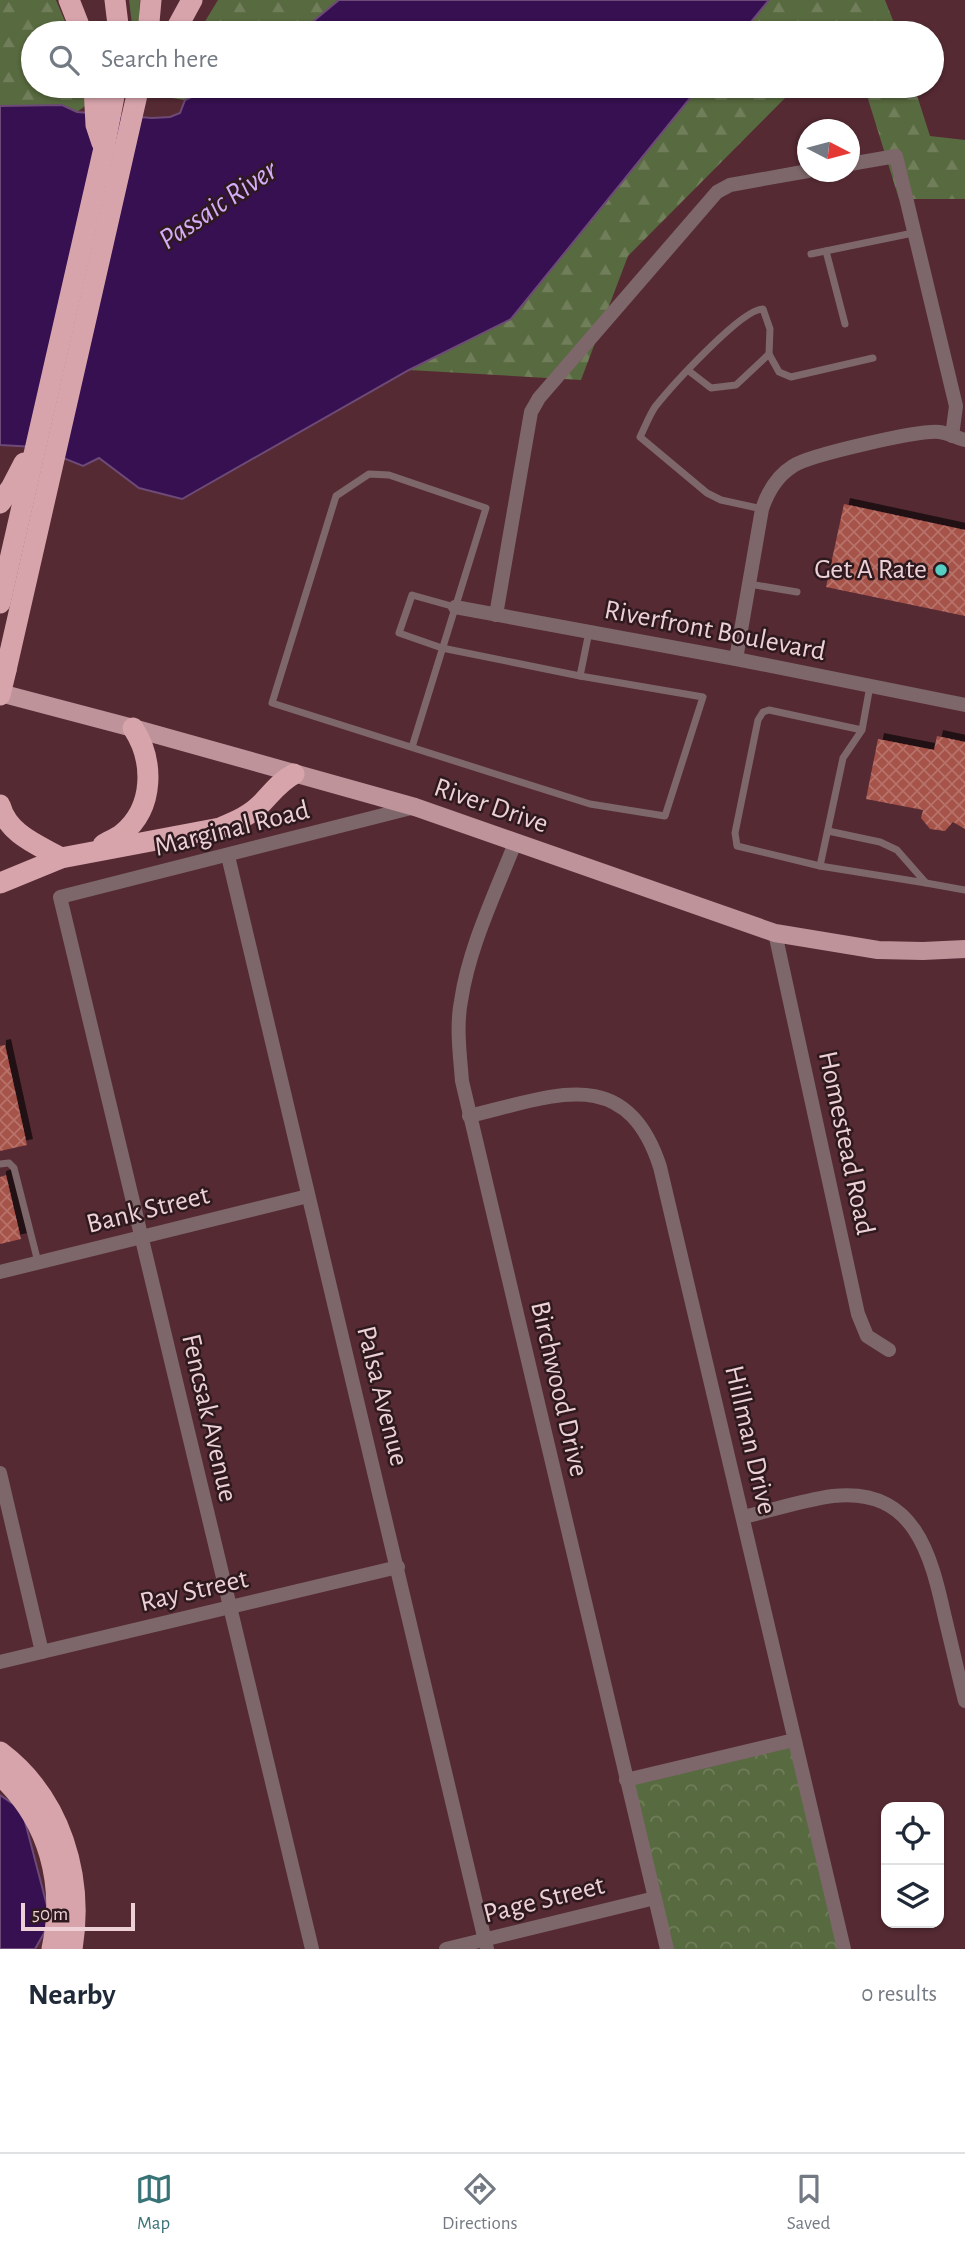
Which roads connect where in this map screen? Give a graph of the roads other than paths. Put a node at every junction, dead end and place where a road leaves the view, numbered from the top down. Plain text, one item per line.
1 (69, 0) edge
2 (115, 0) edge
3 (151, 0) edge
4 (192, 0) edge
5 (77, 21) edge
6 (118, 21) edge
7 (149, 21) edge
8 (181, 21) edge
9 (95, 98) edge
10 (114, 98) edge
11 (136, 98) edge
12 (144, 98) edge
13 (127, 136) junction
14 (104, 148) junction
15 (860, 162) edge
16 (797, 173) edge
17 (913, 233) junction
18 (826, 251) junction
19 (811, 254) dead end
20 (845, 324) dead end
21 (769, 354) junction
22 (873, 358) dead end
23 (689, 371) junction
24 (958, 438) edge
25 (20, 495) edge
26 (762, 509) junction
27 (749, 584) junction
28 (797, 592) dead end
29 (0, 603) edge
30 (455, 607) junction
31 (496, 615) junction
32 (589, 632) junction
33 (442, 648) junction
34 (736, 659) junction
35 (580, 676) junction
36 (870, 686) junction
37 (0, 694) edge
38 (965, 705) edge
39 (133, 728) junction
40 (862, 730) junction
41 (412, 747) junction
42 (294, 774) junction
43 (0, 804) edge
44 (415, 807) junction
45 (828, 831) junction
46 (515, 843) junction
47 (92, 851) junction
48 (228, 856) junction
49 (61, 858) junction
50 (820, 866) junction
51 (0, 883) edge
52 (926, 883) junction
53 (965, 890) edge
54 (60, 897) joint
55 (775, 933) junction
56 (965, 949) edge
57 (469, 1116) junction
58 (0, 1164) edge
59 (309, 1196) junction
60 (140, 1237) junction
61 (38, 1262) junction
62 (0, 1272) edge
63 (889, 1350) dead end
64 (0, 1473) edge
65 (744, 1517) junction
66 (398, 1567) junction
67 (229, 1608) junction
68 (42, 1652) junction
69 (0, 1662) edge
70 (965, 1702) edge
71 (794, 1740) junction
72 (0, 1752) edge
73 (0, 1775) edge
74 (626, 1780) junction
75 (654, 1898) junction
76 (486, 1944) edge
77 (52, 1949) edge
78 (72, 1949) edge
79 (312, 1949) edge
80 (446, 1949) edge
81 (667, 1949) edge
82 (844, 1949) edge

1 - 5 highway
2 - 6 highway
3 - 7 highway
4 - 8 highway
9 - 14 highway
10 - 14 highway
11 - 13 highway
12 - 13 highway
13 - 25 highway
14 - 25 highway
15 - 17 street
16 - 31 street
17 - 18 lane
17 - 24 street
18 - 19 lane
18 - 20 lane
21 - 22 lane
21 - 23 lane
21 - 23 lane
23 - 26 lane
24 - 26 street
25 - 29 highway
25 - 37 highway, bridge
26 - 27 street
27 - 28 lane
27 - 34 street
30 - 31 street, Riverfront Boulevard
30 - 33 lane
30 - 33 lane
30 - 41 lane
31 - 32 street, Riverfront Boulevard
32 - 34 street, Riverfront Boulevard
32 - 35 lane
33 - 35 lane
33 - 41 lane
34 - 36 street, Riverfront Boulevard
35 - 41 lane
36 - 38 street, Riverfront Boulevard
36 - 40 lane
37 - 39 main road, River Drive
39 - 42 main road, River Drive
39 - 47 highway
40 - 45 lane
40 - 50 lane
42 - 44 main road, River Drive
42 - 47 highway
43 - 49 highway
44 - 46 main road, River Drive
44 - 48 street, Marginal Road
45 - 50 lane
45 - 52 lane
46 - 55 main road, River Drive
46 - 57 street, Birchwood Drive
47 - 49 highway
48 - 54 street, Marginal Road
48 - 59 street, Palsa Avenue
49 - 51 highway
50 - 52 lane
52 - 53 lane
54 - 60 street, Fencsak Avenue
55 - 56 main road, River Drive
55 - 63 street, Homestead Road
57 - 65 street, Hillman Drive
57 - 74 street, Birchwood Drive
58 - 61 lane
59 - 60 street, Bank Street
59 - 66 street, Palsa Avenue
60 - 61 street, Bank Street
60 - 67 street, Fencsak Avenue
61 - 62 street, Bank Street
64 - 68 street
65 - 70 street
65 - 71 street, Hillman Drive
66 - 67 street, Ray Street
66 - 76 street, Palsa Avenue
67 - 68 street, Ray Street
67 - 79 street, Fencsak Avenue
68 - 69 street, Ray Street
71 - 74 street
71 - 82 street, Hillman Drive
72 - 78 highway
73 - 77 highway
74 - 75 street, Birchwood Drive
75 - 76 street, Page Street
75 - 81 street, Birchwood Drive
76 - 80 street, Page Street

